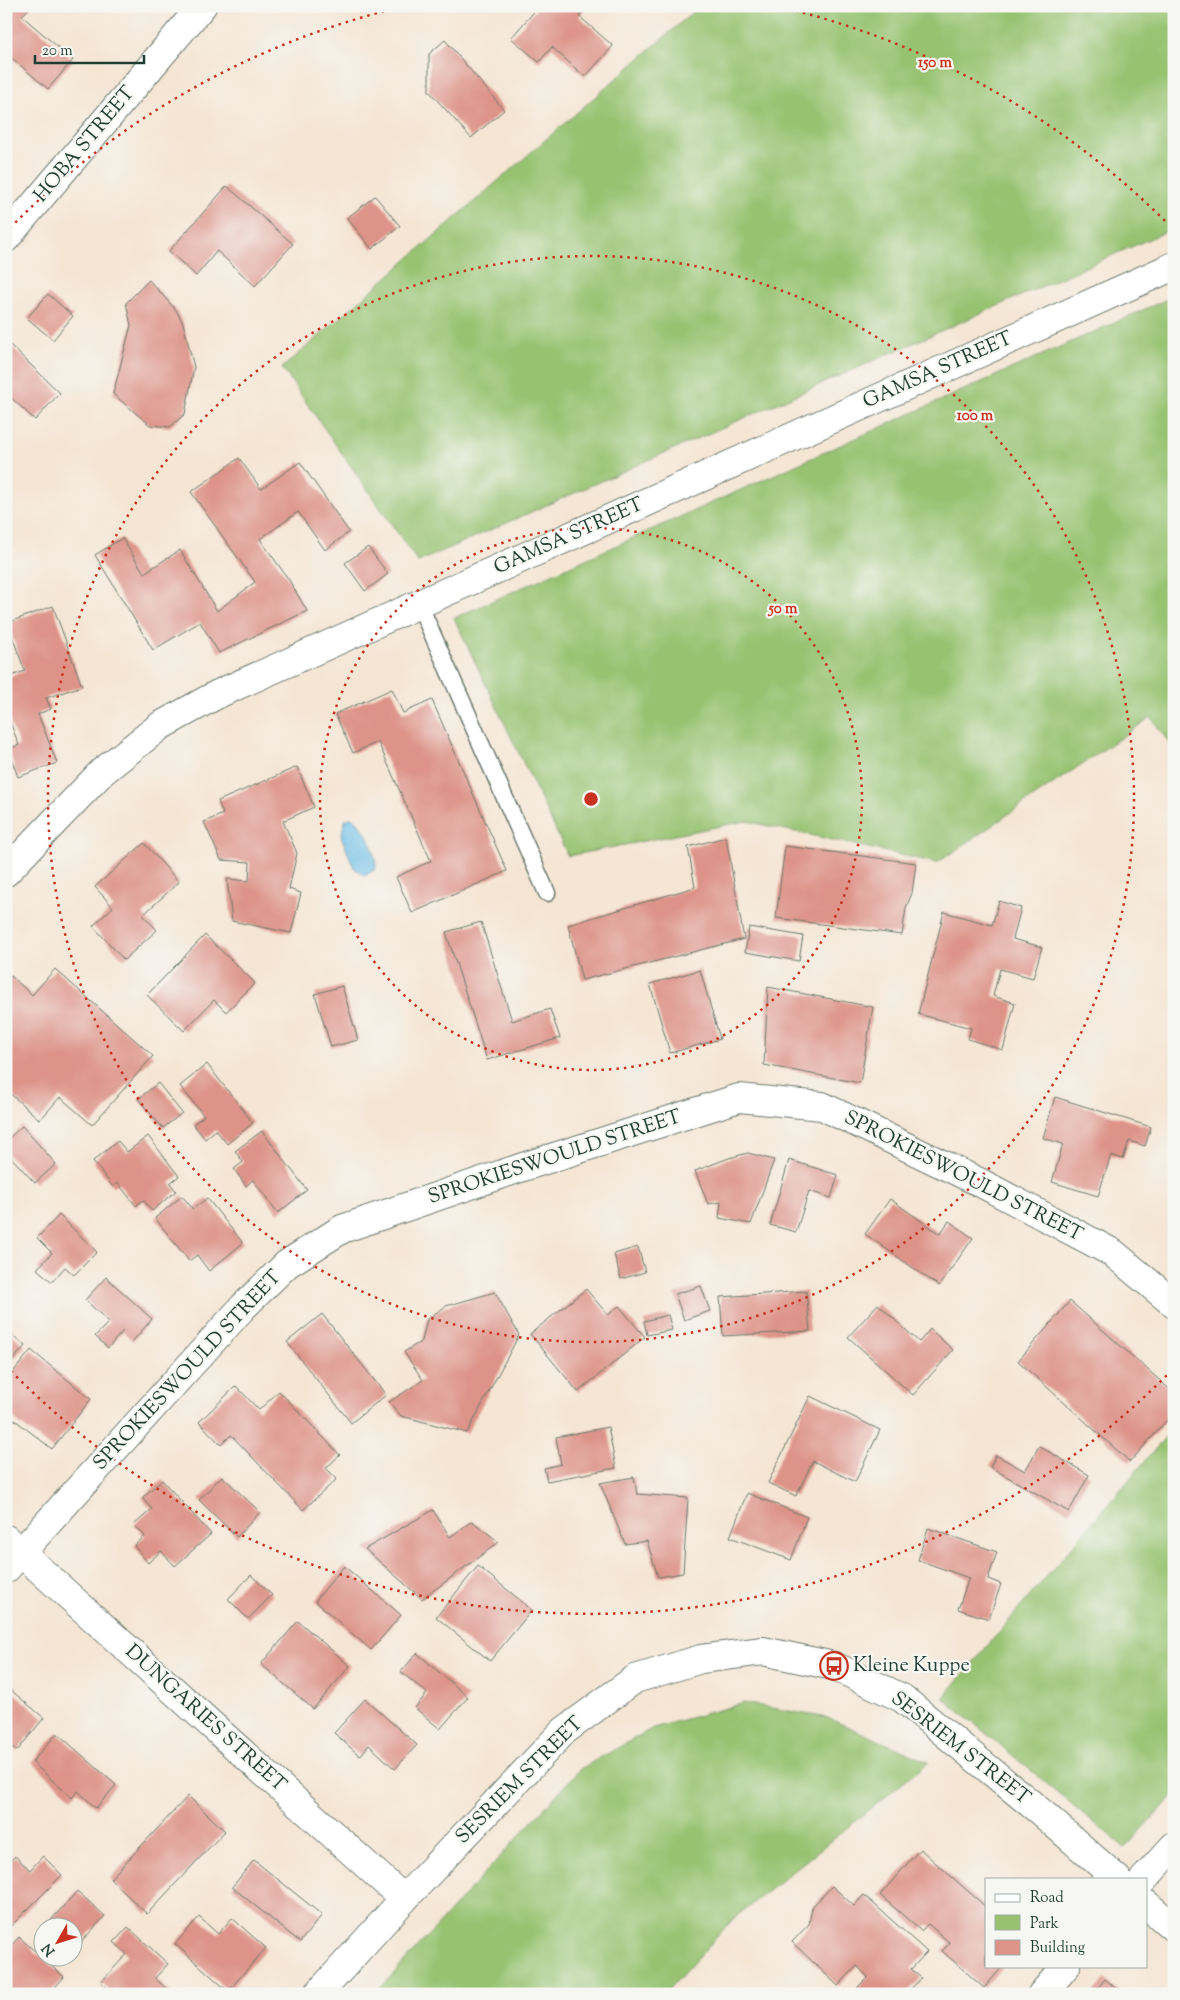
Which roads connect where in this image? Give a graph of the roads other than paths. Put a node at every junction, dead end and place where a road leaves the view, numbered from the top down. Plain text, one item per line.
1 (202, 6) edge
2 (6, 238) edge
3 (1174, 266) edge
4 (420, 604) junction
5 (6, 872) edge
6 (547, 893) dead end
7 (1174, 1304) edge
8 (12, 1554) edge
9 (1174, 1846) edge
10 (1116, 1878) edge
11 (1145, 1878) edge
12 (404, 1899) junction
13 (1148, 1906) edge
14 (1174, 1928) edge
15 (1064, 1968) edge
16 (318, 1994) edge
17 (1042, 1994) edge

1 - 2 street, HOBA STREET
3 - 4 street, GAMSA STREET
4 - 5 street, GAMSA STREET
4 - 6 lane
7 - 8 street, SPROKIESWOULD STREET
8 - 12 street, DUNGARIES STREET
9 - 11 street
10 - 12 street, SESRIEM STREET
12 - 16 street, SESRIEM STREET
13 - 14 street
15 - 17 street

